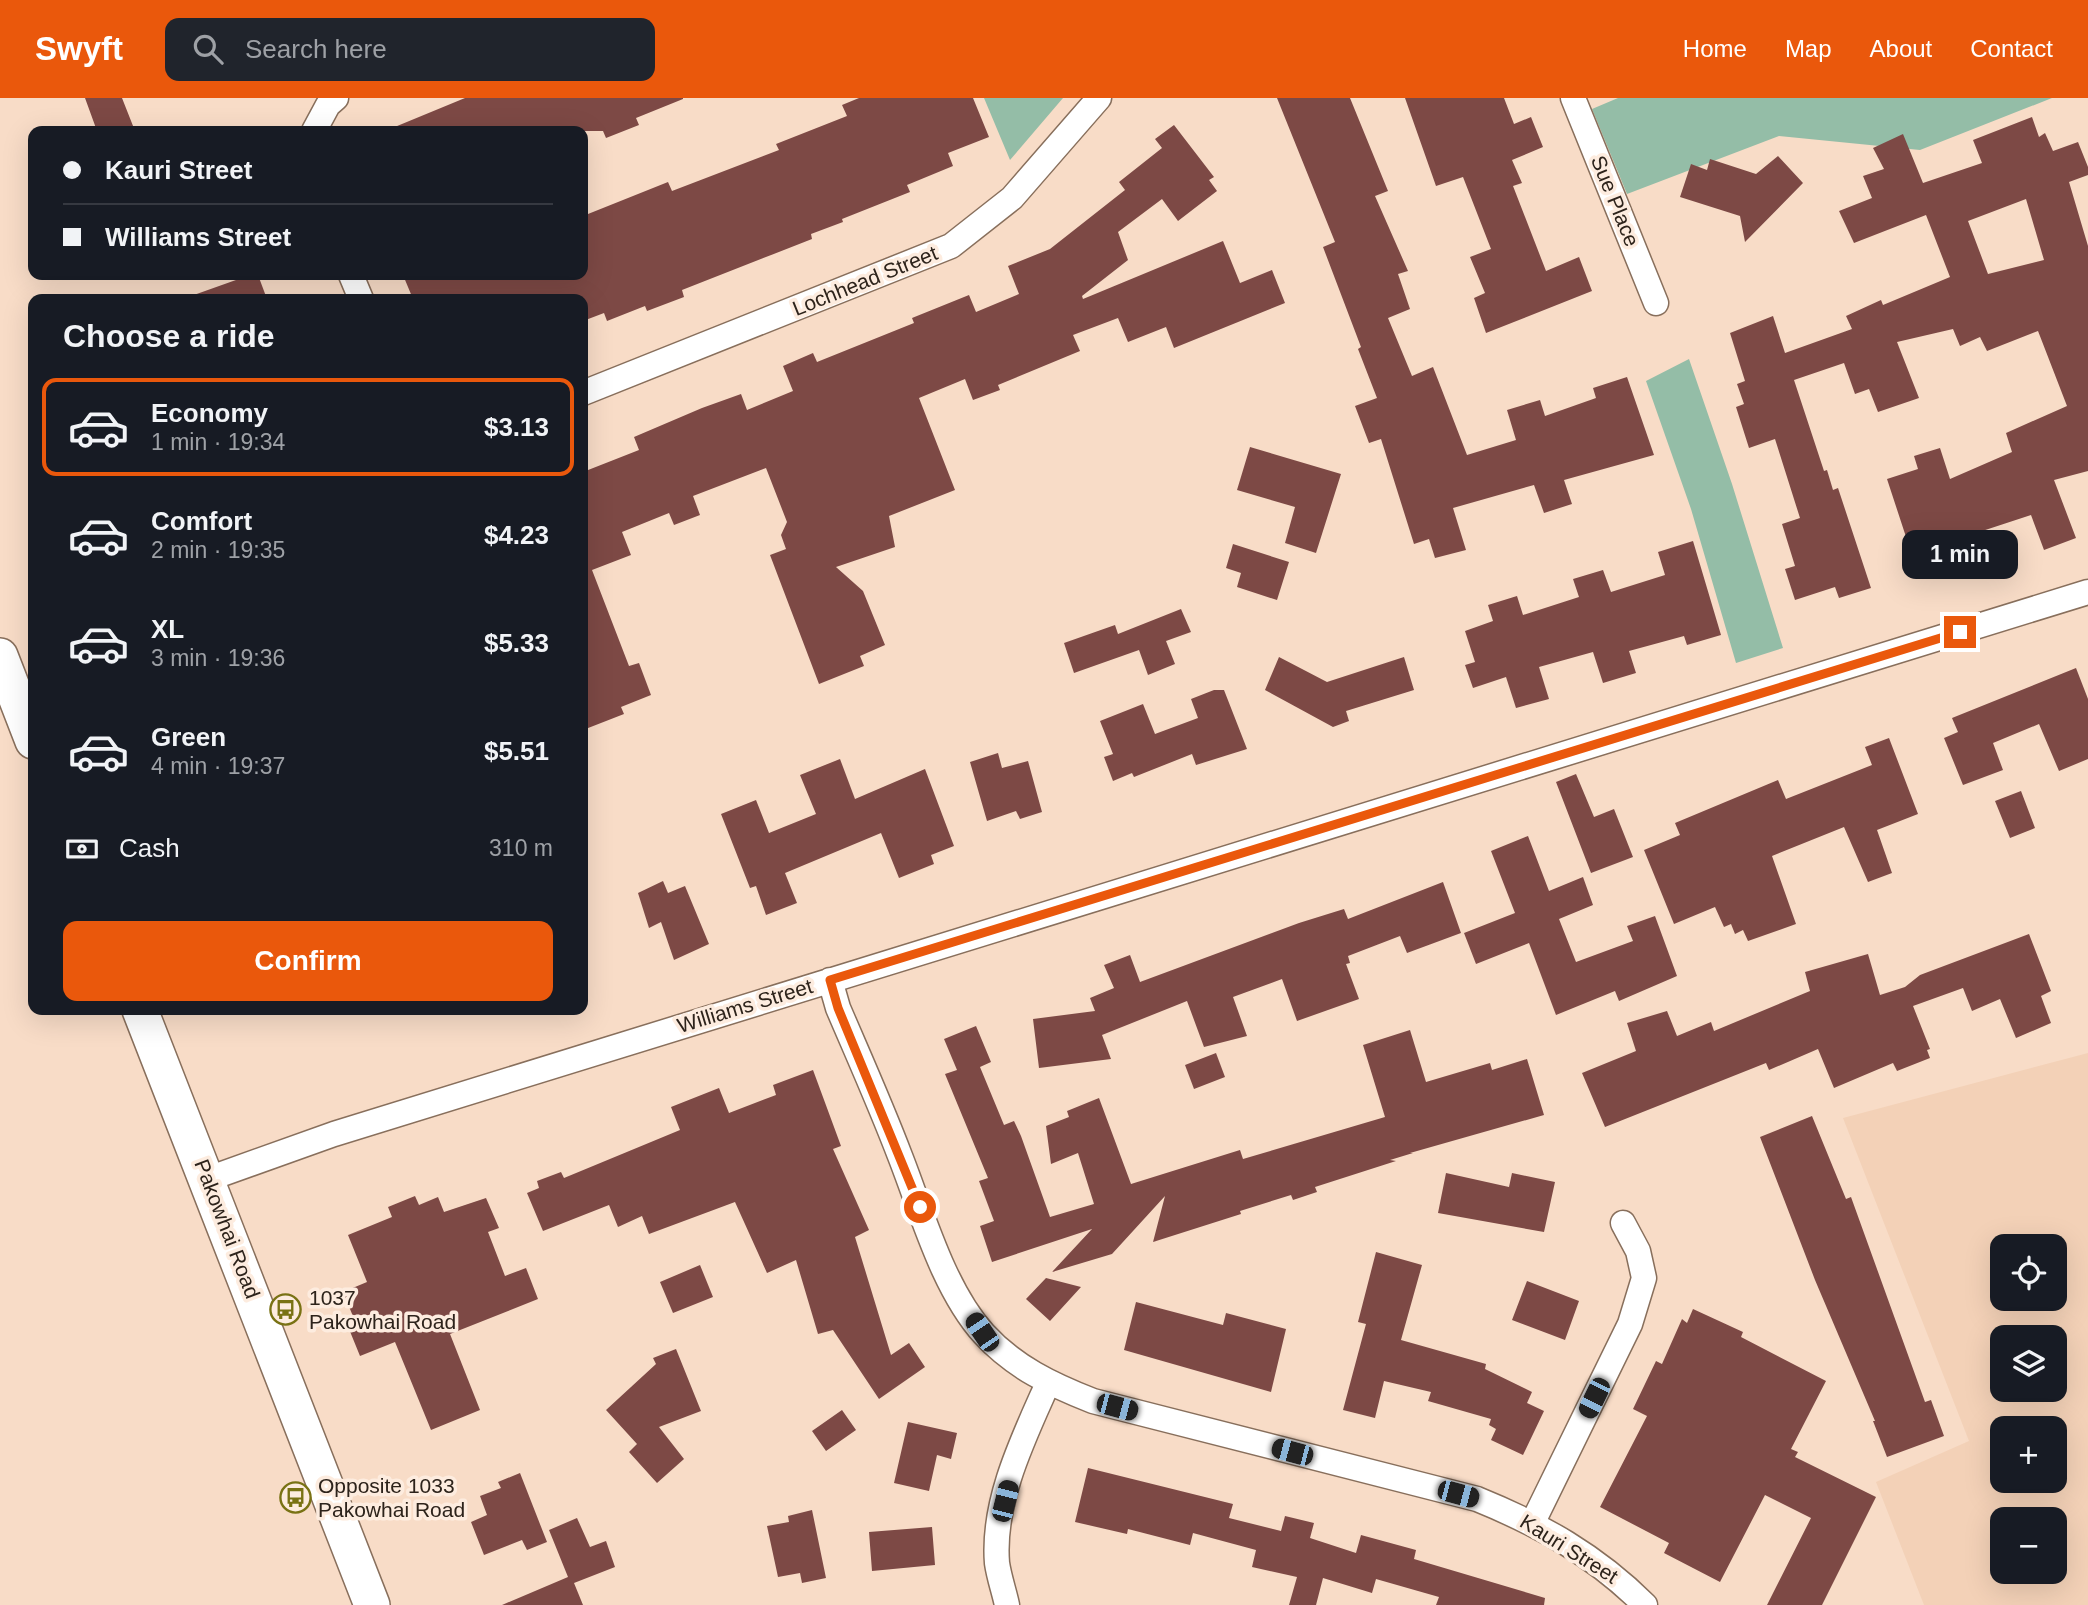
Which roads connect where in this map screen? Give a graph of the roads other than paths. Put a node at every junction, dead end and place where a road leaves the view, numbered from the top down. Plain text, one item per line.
1 (336, 98) edge
2 (1099, 98) edge
3 (1573, 98) edge
4 (317, 126) edge
5 (1656, 303) dead end
6 (588, 391) edge
7 (2088, 592) edge
8 (0, 656) edge
9 (28, 728) edge
10 (830, 980) junction
11 (142, 1015) edge
12 (208, 1179) junction
13 (1623, 1223) dead end
14 (1048, 1382) junction
15 (1533, 1522) junction
16 (372, 1605) edge
17 (1007, 1605) edge
18 (1645, 1605) edge

1 - 4 street
2 - 6 street, Lochhead Street
3 - 5 street, Sue Place
7 - 10 street, Williams Street
8 - 9 main road
10 - 12 street, Williams Street
10 - 14 street, Kauri Street
11 - 12 main road, Pakowhai Road
12 - 16 main road, Pakowhai Road
13 - 15 street
14 - 15 street, Kauri Street
14 - 17 street
15 - 18 street, Kauri Street

